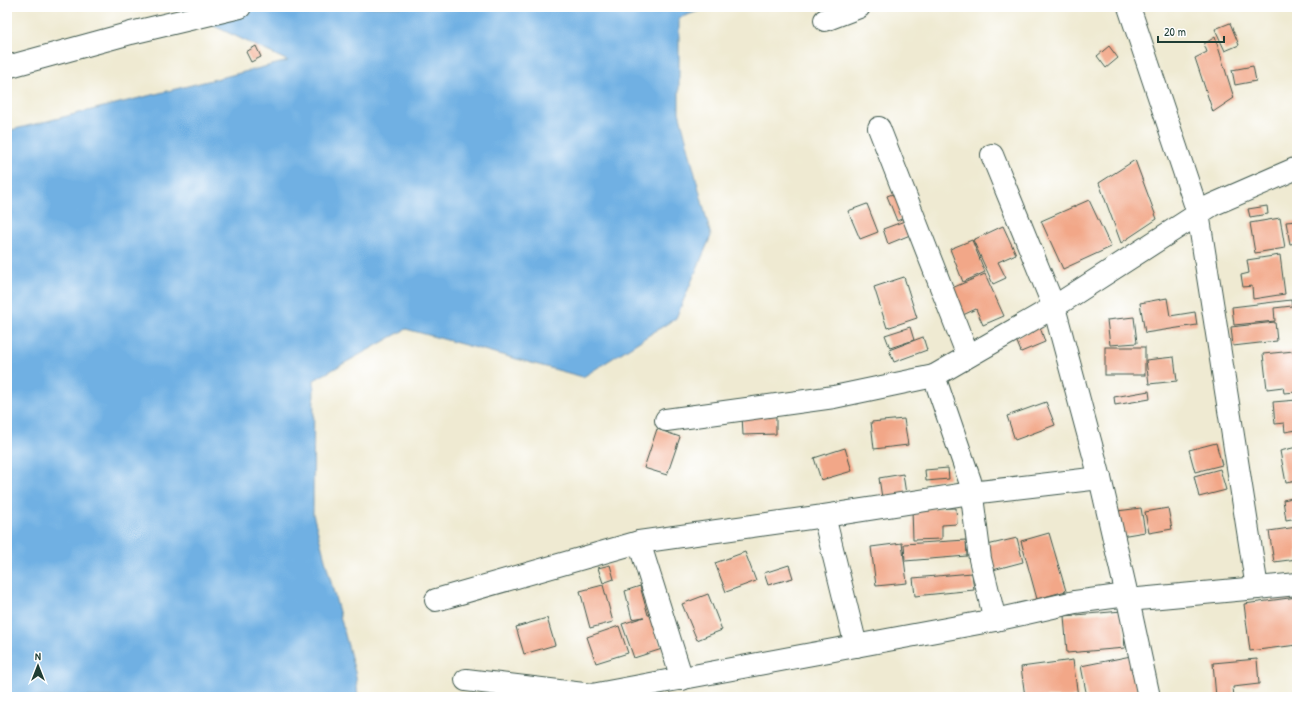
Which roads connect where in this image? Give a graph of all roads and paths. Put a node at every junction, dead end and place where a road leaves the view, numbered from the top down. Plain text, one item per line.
1 (240, 7) edge
2 (859, 7) edge
3 (1129, 7) edge
4 (825, 20) dead end
5 (7, 67) edge
6 (879, 128) dead end
7 (992, 156) dead end
8 (1297, 168) edge
9 (1198, 213) junction
10 (1054, 307) junction
11 (968, 356) junction
12 (934, 376) junction
13 (666, 420) dead end
14 (1100, 478) junction
15 (971, 493) junction
16 (824, 516) junction
17 (639, 542) junction
18 (1297, 584) edge
19 (1257, 588) junction
20 (1128, 597) junction
21 (436, 600) dead end
22 (995, 620) junction
23 (856, 646) junction
24 (682, 679) junction
25 (466, 680) dead end
26 (1149, 697) edge

1 - 5 street
2 - 4 street
3 - 9 street
6 - 11 street
7 - 10 street
8 - 9 street
9 - 10 street
9 - 19 street
10 - 11 street
10 - 14 street
11 - 12 street
12 - 13 street
12 - 15 street
14 - 15 street
14 - 20 street
15 - 16 street
15 - 22 street
16 - 17 street
16 - 23 street
17 - 21 street
17 - 24 street
18 - 19 street
19 - 20 street
20 - 22 street
20 - 26 street
22 - 23 street
23 - 24 street
24 - 25 street

